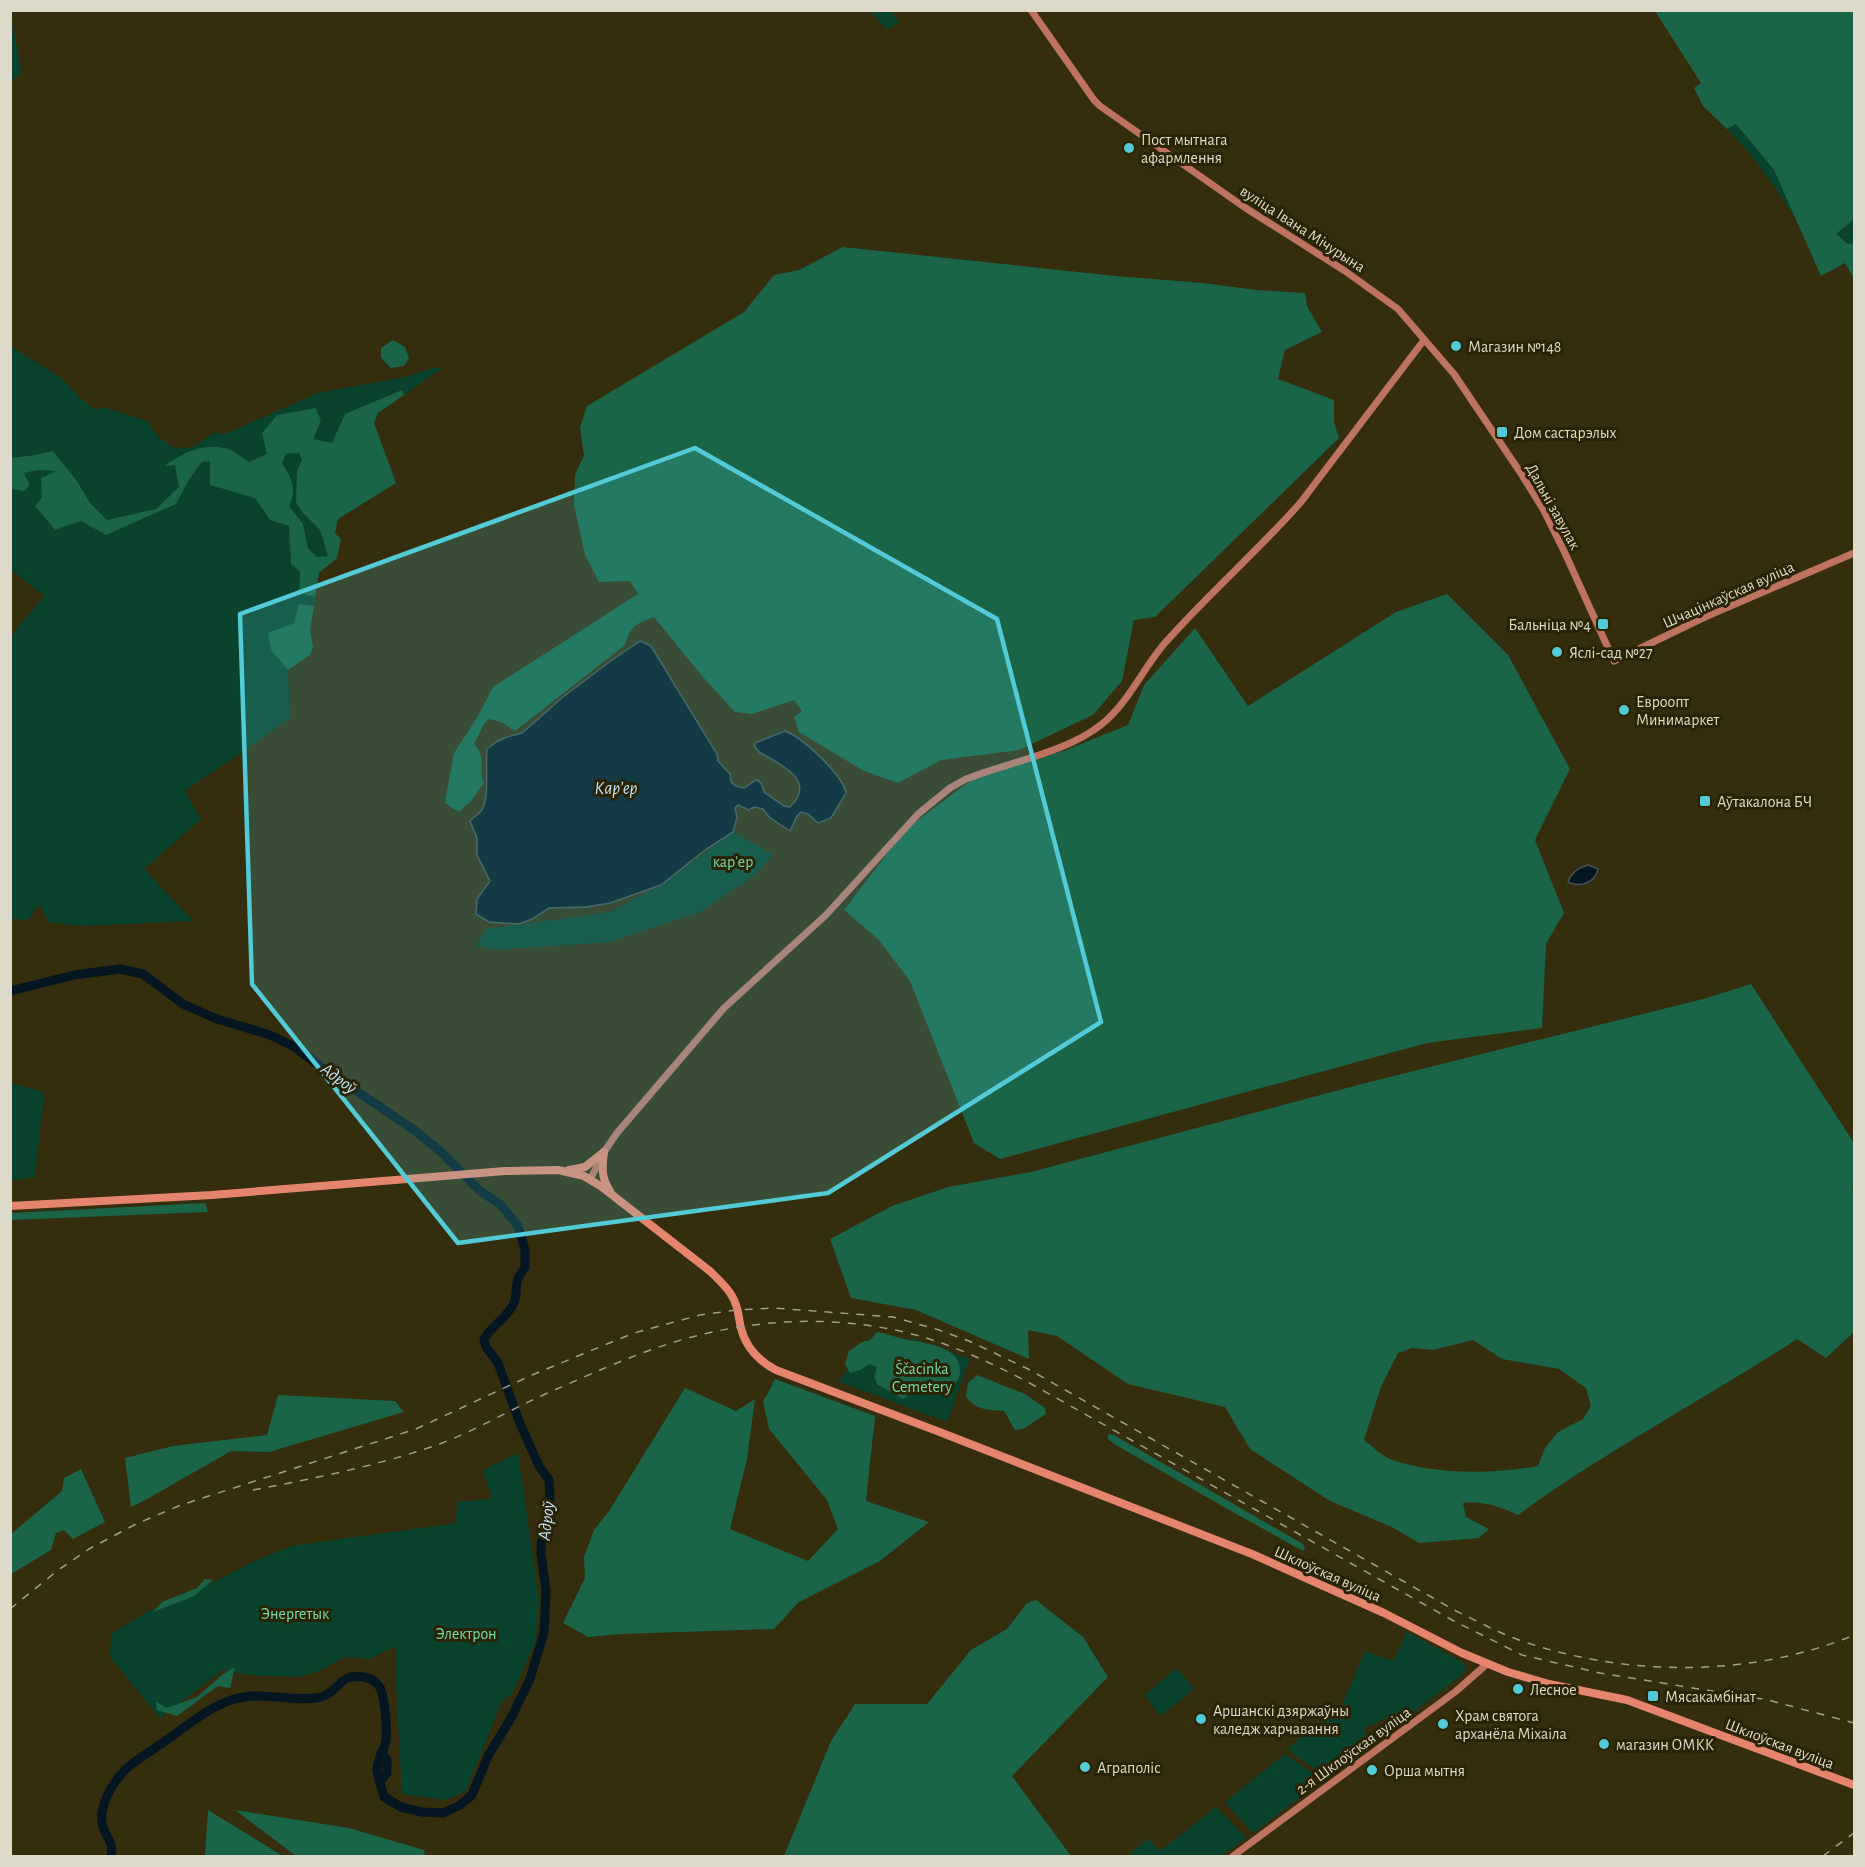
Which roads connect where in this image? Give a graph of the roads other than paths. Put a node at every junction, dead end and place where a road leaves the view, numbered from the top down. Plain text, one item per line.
1 (1031, 10) edge
2 (1424, 340) junction
3 (1454, 374) joint
4 (1854, 554) edge
5 (1614, 661) joint
6 (601, 1154) junction
7 (558, 1170) junction
8 (587, 1178) junction
9 (615, 1197) junction
10 (10, 1206) edge
11 (1487, 1664) junction
12 (1854, 1785) edge
13 (1233, 1857) edge

1 - 2 street, вуліца Івана Мічурына
2 - 3 street, вуліца Івана Мічурына
2 - 6 street
3 - 5 street, Дальні завулак
4 - 5 street, Шчацінкаўская вуліца
6 - 7 main road
6 - 8 street
6 - 9 main road
7 - 8 main road
7 - 10 main road
8 - 9 main road, Шклоўская вуліца
9 - 11 main road, Шклоўская вуліца
11 - 12 main road, Шклоўская вуліца
11 - 13 street, 2-я Шклоўская вуліца

